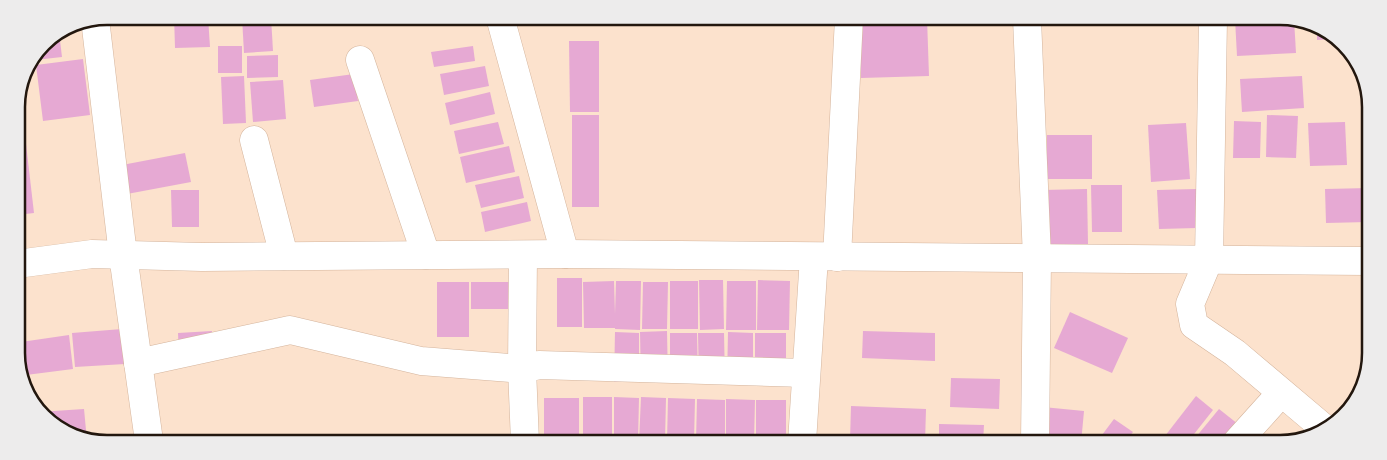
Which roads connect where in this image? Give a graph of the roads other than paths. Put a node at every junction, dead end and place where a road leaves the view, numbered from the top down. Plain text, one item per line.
1 (502, 25) edge
2 (848, 25) edge
3 (1027, 25) edge
4 (1213, 25) edge
5 (96, 26) edge
6 (360, 60) dead end
7 (254, 140) dead end
8 (565, 254) junction
9 (123, 255) junction
10 (426, 255) junction
11 (523, 255) junction
12 (284, 256) junction
13 (825, 256) junction
14 (1036, 258) junction
15 (1209, 259) junction
16 (1362, 261) edge
17 (25, 263) edge
18 (138, 363) junction
19 (522, 369) junction
20 (805, 373) junction
21 (1282, 393) junction
22 (1320, 425) edge
23 (148, 435) edge
24 (525, 435) edge
25 (802, 435) edge
26 (1035, 435) edge
27 (1244, 435) edge

1 - 8 street
2 - 13 street
3 - 14 street
4 - 15 street
5 - 9 street
6 - 10 street
7 - 12 street
8 - 11 street
8 - 13 street
9 - 12 street
9 - 17 street
9 - 18 street
10 - 11 street
10 - 12 street
11 - 19 street
13 - 14 street
13 - 20 street
14 - 15 street
14 - 26 street
15 - 16 street
15 - 21 street
18 - 19 street
18 - 23 street
19 - 20 street
19 - 24 street
20 - 25 street
21 - 22 street
21 - 27 street

